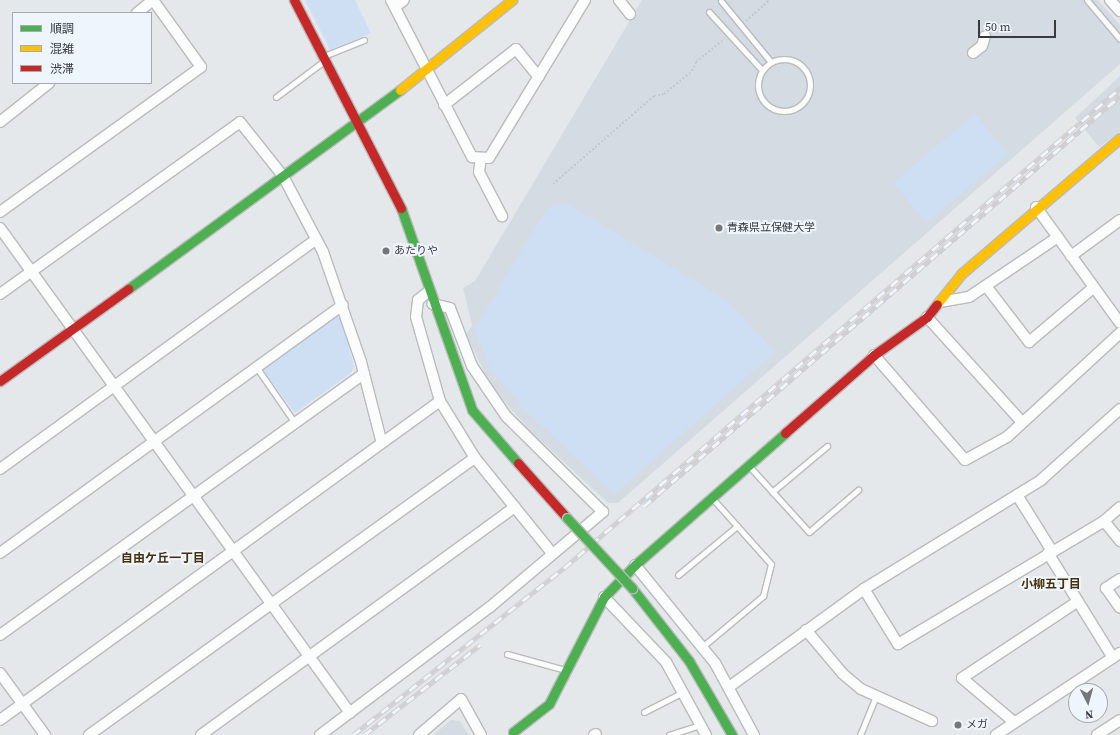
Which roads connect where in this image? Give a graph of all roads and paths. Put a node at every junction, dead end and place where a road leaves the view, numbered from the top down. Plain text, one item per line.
1 (153, 0) edge
2 (294, 0) edge
3 (404, 0) edge
4 (512, 0) edge
5 (585, 0) edge
6 (620, 0) edge
7 (768, 0) edge
8 (1087, 0) edge
9 (1110, 0) edge
10 (721, 2) dead end
11 (393, 4) edge
12 (1120, 11) edge
13 (138, 12) edge
14 (709, 12) dead end
15 (630, 14) dead end
16 (740, 25) junction
17 (729, 36) junction
18 (985, 36) dead end
19 (1120, 39) edge
20 (364, 40) dead end
21 (973, 53) dead end
22 (324, 58) junction
23 (771, 62) junction
24 (426, 68) junction
25 (762, 70) junction
26 (539, 77) junction
27 (48, 84) edge
28 (276, 97) dead end
29 (444, 105) junction
30 (0, 122) edge
31 (358, 123) junction
32 (1120, 138) edge
33 (481, 158) junction
34 (282, 176) junction
35 (554, 184) dead end
36 (1036, 207) junction
37 (0, 212) edge
38 (502, 216) dead end
39 (1120, 220) edge
40 (0, 228) edge
41 (1058, 237) junction
42 (316, 239) junction
43 (1071, 256) junction
44 (32, 272) junction
45 (986, 286) junction
46 (1094, 287) junction
47 (428, 292) junction
48 (0, 294) edge
49 (940, 302) junction
50 (432, 304) junction
51 (343, 305) junction
52 (927, 317) junction
53 (1120, 323) edge
54 (72, 328) junction
55 (1120, 333) edge
56 (874, 355) junction
57 (257, 368) junction
58 (364, 373) junction
59 (0, 381) edge
60 (114, 387) junction
61 (440, 401) junction
62 (1120, 409) edge
63 (1022, 422) junction
64 (295, 423) junction
65 (382, 440) junction
66 (155, 441) junction
67 (827, 446) dead end
68 (475, 458) junction
69 (747, 464) junction
70 (0, 469) edge
71 (858, 490) dead end
72 (772, 492) junction
73 (1017, 495) junction
74 (194, 496) junction
75 (710, 496) junction
76 (515, 507) junction
77 (1120, 507) edge
78 (1104, 521) junction
79 (737, 526) junction
80 (1120, 541) edge
81 (232, 550) junction
82 (1050, 552) junction
83 (552, 553) junction
84 (0, 554) edge
85 (635, 565) junction
86 (678, 575) dead end
87 (1120, 579) edge
88 (864, 589) junction
89 (604, 597) junction
90 (1078, 602) junction
91 (271, 604) junction
92 (1120, 608) edge
93 (806, 630) junction
94 (0, 635) edge
95 (702, 647) junction
96 (507, 654) dead end
97 (1116, 656) edge
98 (309, 657) junction
99 (565, 670) junction
100 (0, 673) edge
101 (729, 687) junction
102 (684, 692) junction
103 (876, 696) junction
104 (22, 704) junction
105 (644, 712) dead end
106 (350, 713) junction
107 (0, 720) edge
108 (1120, 720) edge
109 (932, 721) dead end
110 (1014, 722) junction
111 (700, 725) junction
112 (513, 732) dead end
113 (45, 735) edge
114 (89, 735) edge
115 (201, 735) edge
116 (320, 735) edge
117 (419, 735) edge
118 (481, 735) edge
119 (669, 735) edge
120 (706, 735) edge
121 (732, 735) edge
122 (754, 735) edge
123 (860, 735) edge
124 (996, 735) edge
125 (1097, 735) edge

1 - 13 street
1 - 37 street
2 - 22 street
3 - 11 street
4 - 24 street
5 - 26 street
6 - 15 street
7 - 16 path
8 - 19 lane
9 - 12 street
10 - 16 lane
11 - 24 street
14 - 17 lane
16 - 23 lane
17 - 25 lane
17 - 35 path
18 - 21 street
20 - 22 lane
22 - 28 lane
22 - 31 street
23 - 25 lane
23 - 25 lane
24 - 29 street
24 - 31 street
26 - 29 street
26 - 33 street
27 - 30 street
29 - 33 street
31 - 34 street
31 - 47 street
32 - 36 street
33 - 38 street
34 - 42 street
34 - 44 street
34 - 54 street
36 - 41 street
36 - 49 street
39 - 43 street
40 - 44 street
41 - 43 street
41 - 45 street
42 - 51 street
42 - 60 street
43 - 46 street
44 - 48 street
44 - 54 street
45 - 46 street
45 - 49 street
46 - 53 street
47 - 50 street
47 - 61 street
49 - 52 street
50 - 83 street
50 - 121 street, bridge
51 - 57 street
51 - 58 street
52 - 56 street
52 - 63 street
54 - 59 street
54 - 60 street
55 - 63 street
56 - 63 street
56 - 69 street
57 - 64 lane
57 - 66 street
58 - 64 street
58 - 65 street
60 - 66 street
60 - 70 street
61 - 65 street
61 - 68 street
62 - 73 street
64 - 74 street
65 - 81 street
66 - 74 street
66 - 84 street
67 - 72 lane
68 - 76 street
68 - 91 street
69 - 72 lane
69 - 75 street
71 - 72 lane
73 - 82 street
73 - 88 street
74 - 81 street
74 - 94 street
75 - 79 lane
75 - 85 street
76 - 83 street
76 - 98 street
77 - 78 street
78 - 80 street
78 - 82 street
79 - 86 lane
79 - 95 lane
81 - 91 street
81 - 104 street
82 - 88 street
82 - 90 street
83 - 106 street
85 - 89 street
85 - 95 street
87 - 92 street
88 - 93 street
89 - 99 street
89 - 102 street
90 - 97 street
90 - 110 street
91 - 98 street
91 - 114 street
93 - 101 street
93 - 103 street
95 - 101 street
96 - 99 lane
97 - 110 street
98 - 106 street
98 - 115 street
99 - 112 street
100 - 104 street
101 - 122 street
102 - 105 lane
102 - 111 street
103 - 109 street
103 - 123 lane
104 - 107 street
104 - 113 street
106 - 116 street
108 - 125 street
110 - 124 street
111 - 119 lane
111 - 120 street
117 - 118 street

